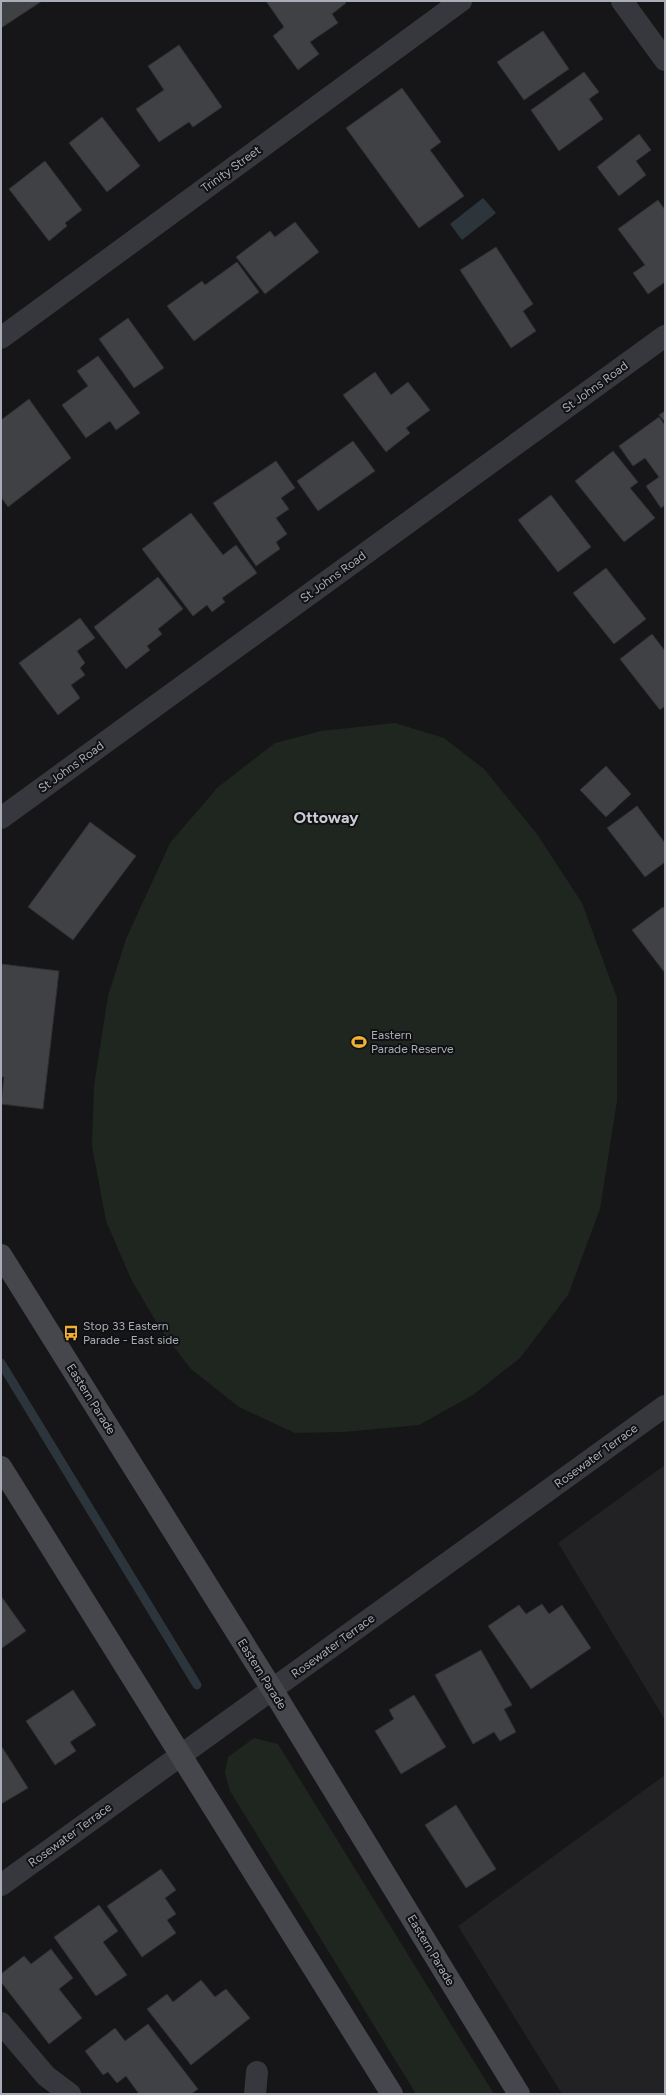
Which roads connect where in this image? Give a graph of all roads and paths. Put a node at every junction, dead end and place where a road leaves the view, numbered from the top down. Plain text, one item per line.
1 (461, 1) edge
2 (622, 1) edge
3 (662, 50) edge
4 (665, 336) edge
5 (1, 338) edge
6 (1, 818) edge
7 (1, 1255) edge
8 (665, 1406) edge
9 (1, 1466) edge
10 (272, 1689) junction
11 (182, 1755) junction
12 (1, 1885) edge
13 (1, 2023) edge
14 (257, 2072) dead end
15 (70, 2094) edge
16 (255, 2094) edge
17 (392, 2094) edge
18 (519, 2094) edge

1 - 5 street, Trinity Street
2 - 3 street
4 - 6 street, St Johns Road
7 - 10 main road, Eastern Parade
8 - 10 street, Rosewater Terrace
9 - 11 main road
10 - 11 street, Rosewater Terrace
10 - 18 main road, Eastern Parade
11 - 12 street, Rosewater Terrace
11 - 17 main road
13 - 15 street
14 - 16 street

